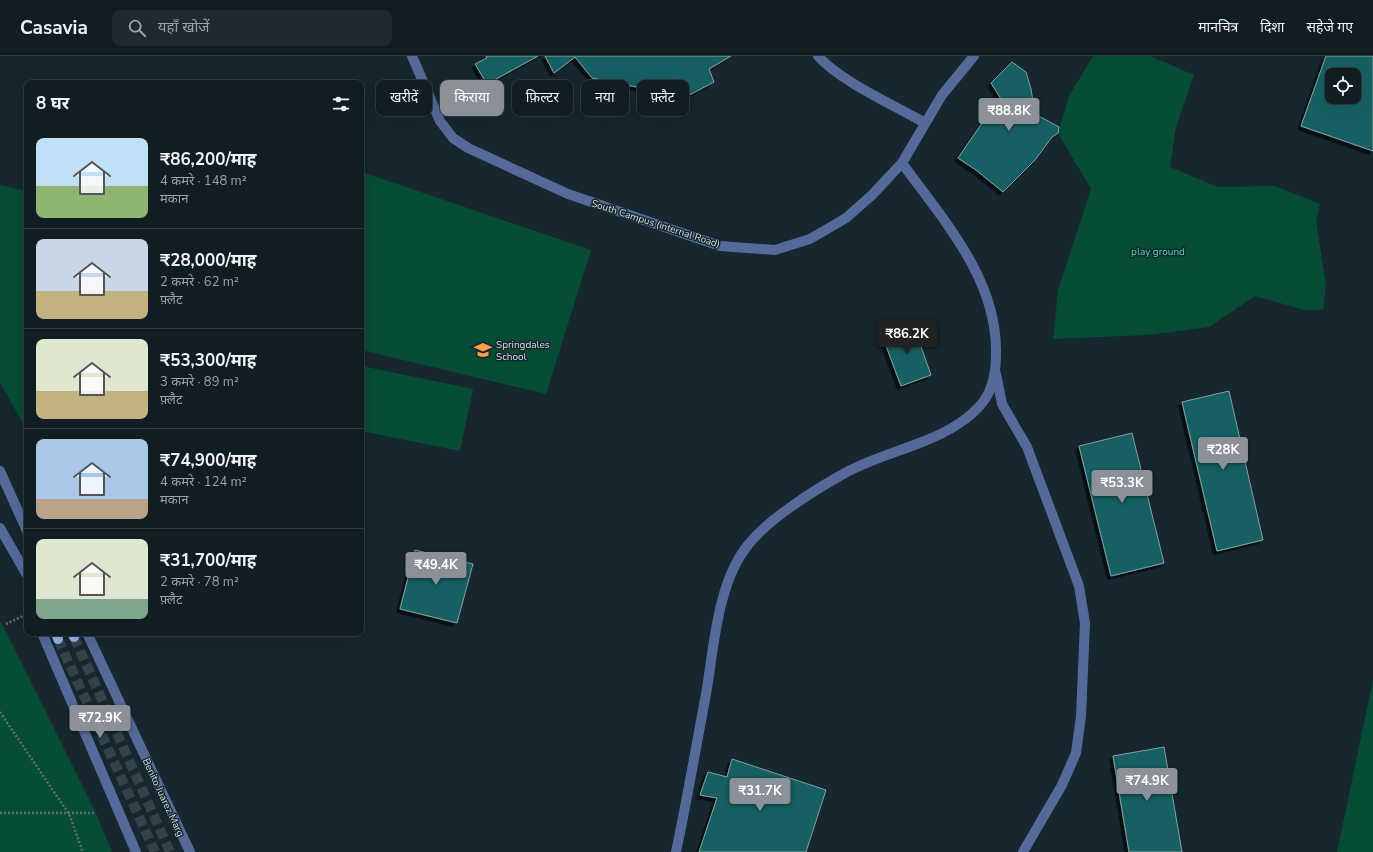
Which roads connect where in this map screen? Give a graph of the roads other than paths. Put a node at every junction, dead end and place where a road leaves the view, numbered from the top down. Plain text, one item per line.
1 (412, 56) edge
2 (818, 56) edge
3 (974, 56) edge
4 (925, 123) junction
5 (902, 163) junction
6 (996, 374) junction
7 (0, 471) edge
8 (24, 524) edge
9 (0, 528) edge
10 (24, 570) edge
11 (43, 636) edge
12 (88, 636) edge
13 (136, 852) edge
14 (190, 852) edge
15 (676, 852) edge
16 (1023, 852) edge

1 - 5 street, South Campus (internal Road)
2 - 4 street
3 - 4 street, South Campus (internal Road)
4 - 5 street, South Campus (internal Road)
5 - 6 street
6 - 15 street
6 - 16 street
7 - 8 street
9 - 10 street
11 - 13 street
12 - 14 street, Benito Juarez Marg

